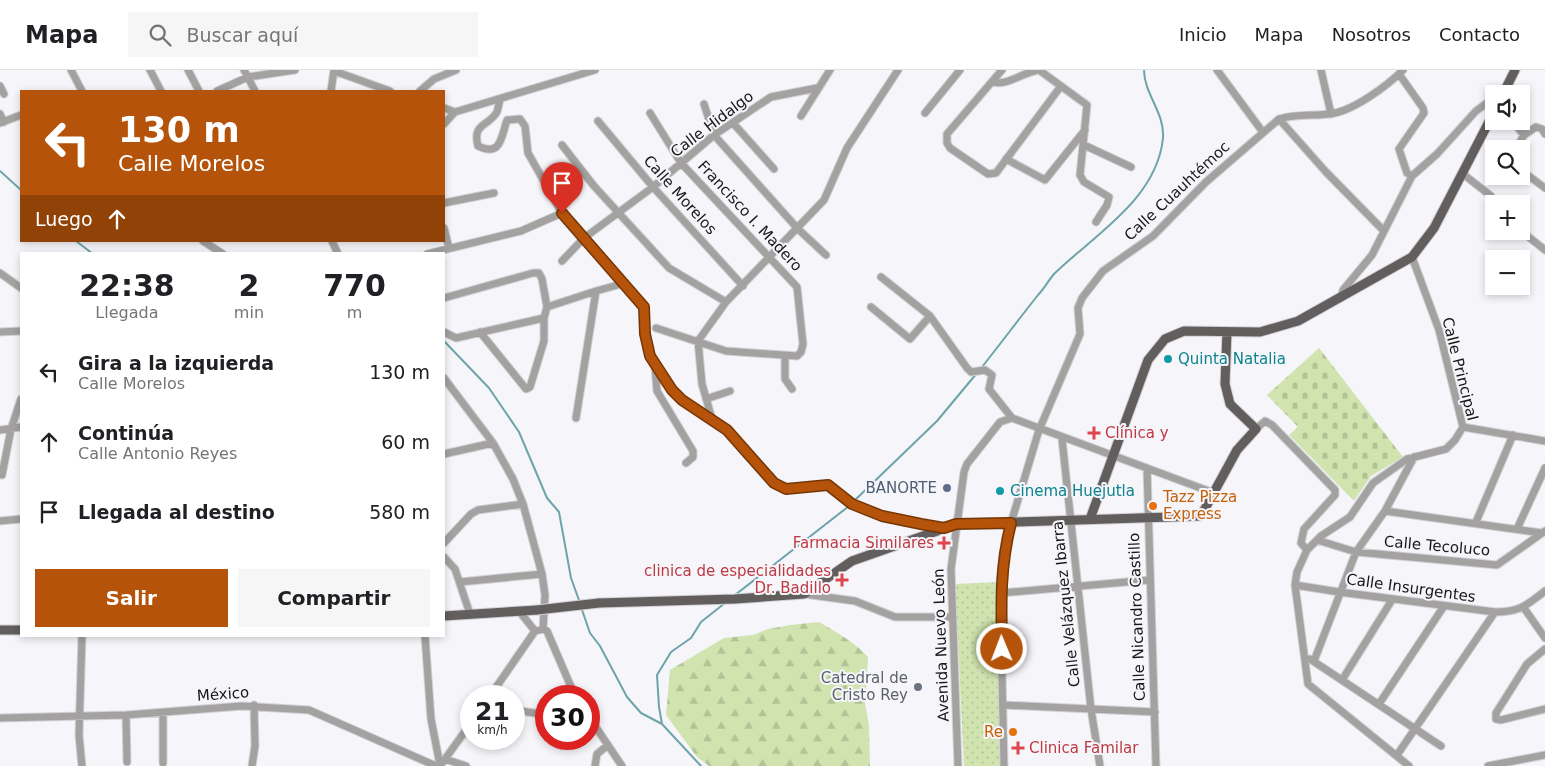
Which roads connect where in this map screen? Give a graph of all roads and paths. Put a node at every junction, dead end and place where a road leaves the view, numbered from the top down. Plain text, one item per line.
1 (71, 70) edge
2 (150, 70) edge
3 (188, 70) edge
4 (295, 70) edge
5 (456, 70) edge
6 (595, 70) edge
7 (830, 70) edge
8 (898, 70) edge
9 (960, 70) edge
10 (1002, 70) edge
11 (1217, 70) edge
12 (1321, 70) edge
13 (1515, 70) edge
14 (334, 71) edge
15 (1401, 72) edge
16 (246, 74) edge
17 (993, 82) junction
18 (1508, 85) edge
19 (0, 86) edge
20 (1061, 86) junction
21 (817, 88) junction
22 (80, 90) edge
23 (160, 90) edge
24 (198, 90) edge
25 (219, 90) edge
26 (254, 90) edge
27 (331, 90) edge
28 (387, 90) edge
29 (421, 90) edge
30 (4, 94) dead end
31 (500, 100) junction
32 (704, 104) dead end
33 (1485, 104) edge
34 (445, 108) edge
35 (455, 112) junction
36 (650, 113) dead end
37 (925, 113) dead end
38 (0, 114) edge
39 (20, 114) edge
40 (1331, 114) junction
41 (801, 116) dead end
42 (1279, 119) junction
43 (598, 120) dead end
44 (733, 122) junction
45 (2, 123) edge
46 (445, 123) edge
47 (1085, 130) junction
48 (1485, 130) edge
49 (1520, 130) edge
50 (1262, 131) junction
51 (1545, 134) edge
52 (1524, 135) junction
53 (714, 136) junction
54 (1521, 140) edge
55 (562, 145) dead end
56 (1084, 145) junction
57 (1006, 159) junction
58 (681, 163) junction
59 (1131, 167) dead end
60 (774, 169) dead end
61 (1463, 174) junction
62 (1412, 176) junction
63 (1530, 177) edge
64 (653, 187) junction
65 (1545, 188) edge
66 (494, 193) dead end
67 (1490, 195) edge
68 (445, 203) edge
69 (618, 211) junction
70 (562, 213) junction
71 (1096, 222) dead end
72 (798, 228) junction
73 (1384, 230) junction
74 (445, 232) edge
75 (584, 238) junction
76 (1530, 238) edge
77 (205, 242) edge
78 (449, 248) junction
79 (1545, 250) edge
80 (220, 252) edge
81 (434, 252) edge
82 (826, 255) dead end
83 (1412, 257) junction
84 (768, 258) junction
85 (562, 261) dead end
86 (0, 273) edge
87 (881, 277) dead end
88 (625, 283) junction
89 (743, 286) junction
90 (20, 287) edge
91 (596, 291) junction
92 (445, 298) edge
93 (1341, 298) junction
94 (726, 302) junction
95 (547, 307) junction
96 (871, 308) dead end
97 (930, 316) junction
98 (544, 318) junction
99 (656, 328) dead end
100 (20, 331) edge
101 (0, 332) edge
102 (445, 332) edge
103 (480, 332) junction
104 (1227, 332) junction
105 (698, 341) junction
106 (785, 356) junction
107 (654, 363) junction
108 (445, 379) edge
109 (792, 389) dead end
110 (730, 391) dead end
111 (706, 399) junction
112 (20, 402) edge
113 (576, 418) dead end
114 (1008, 418) junction
115 (712, 419) junction
116 (20, 427) edge
117 (1463, 427) junction
118 (11, 429) junction
119 (1256, 429) junction
120 (0, 430) edge
121 (1039, 430) junction
122 (1513, 435) junction
123 (1062, 439) junction
124 (1545, 441) edge
125 (493, 443) junction
126 (445, 454) edge
127 (1114, 456) junction
128 (1414, 457) junction
129 (686, 463) dead end
130 (1147, 468) junction
131 (1545, 468) edge
132 (2, 474) dead end
133 (1214, 493) junction
134 (523, 504) junction
135 (1385, 511) junction
136 (20, 519) edge
137 (1090, 519) junction
138 (1147, 519) junction
139 (0, 521) edge
140 (1071, 522) junction
141 (1476, 522) junction
142 (1011, 523) junction
143 (956, 524) junction
144 (944, 528) junction
145 (1517, 529) junction
146 (1544, 532) edge
147 (1317, 540) junction
148 (445, 542) edge
149 (1308, 550) junction
150 (1356, 552) junction
151 (445, 558) edge
152 (542, 574) junction
153 (1149, 580) junction
154 (460, 582) junction
155 (1295, 584) junction
156 (1079, 586) junction
157 (1545, 591) edge
158 (1339, 592) junction
159 (1001, 593) junction
160 (804, 594) junction
161 (1392, 600) junction
162 (1444, 606) junction
163 (1524, 608) junction
164 (519, 612) junction
165 (1495, 612) junction
166 (470, 614) junction
167 (445, 616) edge
168 (953, 617) junction
169 (0, 630) edge
170 (20, 630) edge
171 (542, 630) junction
172 (82, 637) edge
173 (425, 637) edge
174 (1545, 638) edge
175 (1545, 649) edge
176 (1303, 654) junction
177 (1314, 661) junction
178 (1342, 680) junction
179 (499, 685) edge
180 (570, 685) edge
181 (1379, 704) junction
182 (1003, 705) junction
183 (254, 706) junction
184 (1545, 709) edge
185 (1091, 710) junction
186 (1155, 712) junction
187 (163, 713) junction
188 (126, 715) junction
189 (80, 716) junction
190 (0, 718) edge
191 (1416, 730) junction
192 (600, 733) edge
193 (460, 738) edge
194 (608, 745) junction
195 (1441, 746) dead end
196 (1397, 755) junction
197 (1545, 755) edge
198 (127, 762) dead end
199 (163, 763) dead end
200 (440, 764) edge
201 (1511, 764) edge
202 (82, 766) edge
203 (252, 766) edge
204 (466, 766) edge
205 (595, 766) edge
206 (622, 766) edge
207 (958, 766) edge
208 (1004, 766) edge
209 (1100, 766) edge
210 (1156, 766) edge
211 (1409, 766) edge
212 (1488, 766) edge

1 - 22 street
2 - 23 street
3 - 24 street
4 - 16 street
5 - 29 street
6 - 31 street
7 - 21 street
8 - 72 street
9 - 37 street
10 - 17 street
11 - 50 street
12 - 40 street
13 - 18 main road
14 - 27 street
14 - 28 street
15 - 40 street, Calle Cuauhtémoc
15 - 62 street
16 - 25 street
16 - 26 street
17 - 20 street
17 - 57 street
19 - 30 street
20 - 47 street
20 - 57 street
21 - 41 street
21 - 44 street, Calle Hidalgo
31 - 35 street
31 - 70 street
32 - 53 street
33 - 62 street
34 - 35 street
35 - 46 street
36 - 58 street, Francisco I. Madero
38 - 45 street
39 - 45 street
40 - 42 street, Calle Cuauhtémoc
42 - 50 street, Calle Cuauhtémoc
42 - 73 street
43 - 64 street, Calle Morelos
44 - 53 street, Calle Hidalgo
44 - 60 street
47 - 56 street
47 - 57 street
48 - 61 main road
49 - 52 street
50 - 121 street, Calle Cuauhtémoc
51 - 52 street
52 - 54 street
53 - 58 street, Calle Hidalgo
53 - 72 street
55 - 69 street
56 - 59 street
56 - 71 street
58 - 64 street, Calle Hidalgo
58 - 84 street, Francisco I. Madero
61 - 67 street
61 - 83 main road
62 - 73 street
63 - 65 street
64 - 69 street, Calle Hidalgo
64 - 89 street, Calle Morelos
66 - 68 street
69 - 75 street, Calle Hidalgo
69 - 94 street
70 - 75 street
70 - 78 street
72 - 82 street
72 - 84 street
73 - 93 street
74 - 78 street
75 - 85 street, Calle Hidalgo
75 - 88 street
76 - 79 street
77 - 80 street
78 - 81 street
83 - 93 main road
83 - 117 street, Calle Principal
84 - 89 street
84 - 106 street, Francisco I. Madero
86 - 90 street
87 - 97 street
88 - 91 street
88 - 107 street
89 - 94 street
91 - 95 street
91 - 113 street
92 - 95 street
93 - 104 main road
94 - 105 street
95 - 98 street
96 - 97 street
97 - 114 street
98 - 103 street
98 - 103 street
99 - 105 street
100 - 101 street
102 - 103 street
104 - 119 main road
104 - 127 main road
105 - 106 street
105 - 111 street
106 - 109 street
107 - 115 street
107 - 129 street
108 - 125 street
110 - 111 street
111 - 115 street
112 - 118 street
114 - 121 street
114 - 143 street
115 - 144 street
116 - 118 street
117 - 122 street
117 - 128 street, Calle Principal
118 - 120 street
118 - 132 street
119 - 133 main road
119 - 149 street
121 - 123 street
121 - 142 street, Calle Cuauhtémoc
122 - 124 street
122 - 141 street
123 - 127 street
123 - 140 street, Calle Velázquez Ibarra
125 - 126 street
125 - 134 street
127 - 130 street
127 - 137 main road
128 - 135 street
128 - 147 street, Calle Principal
130 - 133 street
130 - 138 street, Calle Nicandro Castillo
131 - 145 street
133 - 138 main road
134 - 148 street
134 - 152 street
135 - 141 street
135 - 150 street
136 - 139 street
137 - 138 main road
137 - 140 main road
138 - 153 street, Calle Nicandro Castillo
140 - 142 main road
140 - 156 street, Calle Velázquez Ibarra
141 - 145 street
142 - 143 main road
142 - 159 street, Calle Cuauhtémoc
143 - 144 main road
143 - 168 street, Avenida Nuevo León
144 - 160 main road
145 - 146 street
146 - 150 street, Calle Tecoluco
147 - 149 street, Calle Principal
147 - 150 street, Calle Tecoluco
149 - 155 street, Calle Principal
150 - 158 street
151 - 154 street
152 - 154 street
152 - 171 street
153 - 156 street
153 - 186 street, Calle Nicandro Castillo
154 - 166 street
155 - 158 street, Calle Insurgentes
155 - 176 street
156 - 159 street
156 - 185 street, Calle Velázquez Ibarra
157 - 163 street
158 - 161 street, Calle Insurgentes
158 - 177 street
159 - 182 street, Calle Cuauhtémoc
160 - 164 main road, bridge
160 - 168 street
161 - 162 street, Calle Insurgentes
161 - 178 street
162 - 165 street, Calle Insurgentes
162 - 181 street
163 - 165 street, Calle Insurgentes
163 - 174 street
164 - 166 main road
164 - 171 street
165 - 191 street
166 - 167 main road
168 - 207 street, Avenida Nuevo León
169 - 170 main road
171 - 179 street
171 - 180 street
172 - 189 street
173 - 200 street
175 - 184 street
176 - 177 street
176 - 196 street
177 - 178 street
178 - 181 street
181 - 191 street
182 - 185 street
182 - 208 street, Calle Cuauhtémoc
183 - 187 street, México
183 - 200 street, México
183 - 203 street
185 - 186 street
185 - 209 street, Calle Velázquez Ibarra
186 - 210 street, Calle Nicandro Castillo
187 - 188 street, México
187 - 199 street
188 - 189 street, México
188 - 198 street
189 - 190 street, México
189 - 202 street
191 - 195 street
191 - 196 street
192 - 194 street
193 - 200 street
194 - 205 street
194 - 206 street
196 - 211 street
197 - 201 street
200 - 204 street, México
201 - 212 street

